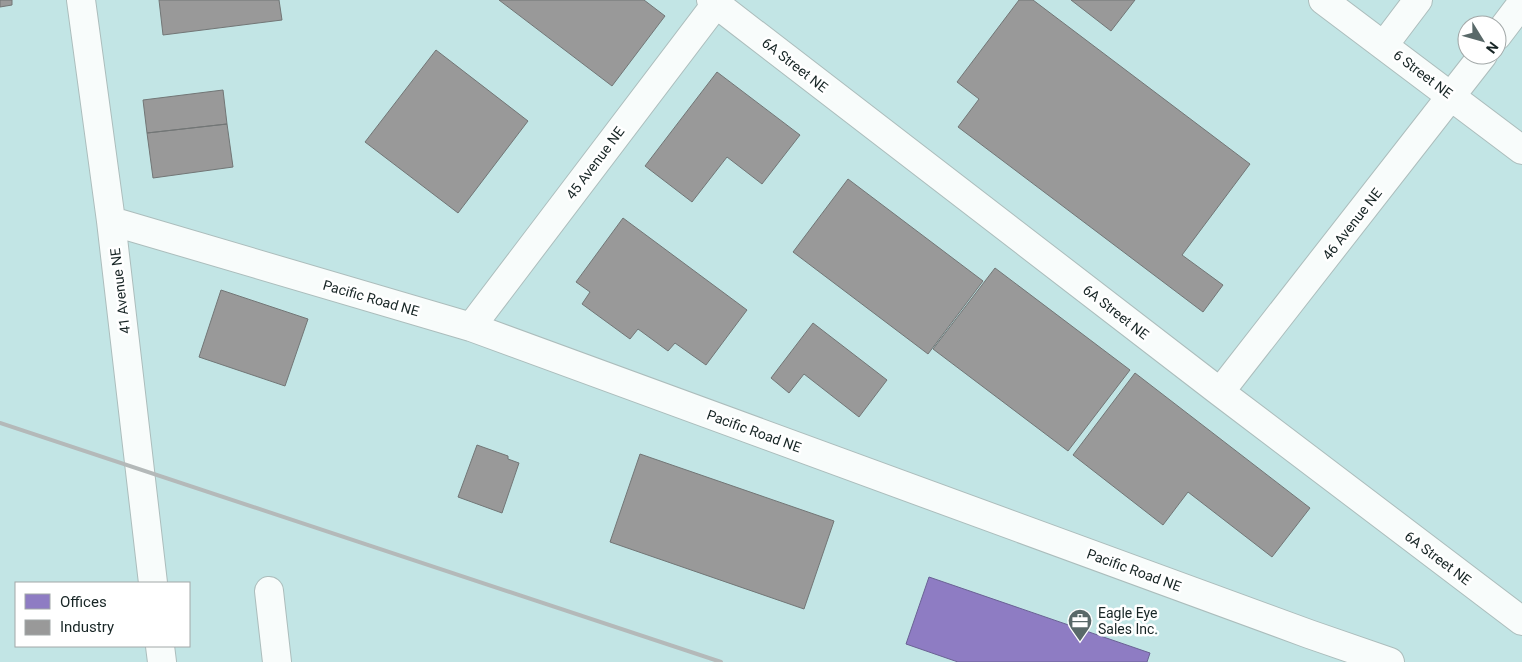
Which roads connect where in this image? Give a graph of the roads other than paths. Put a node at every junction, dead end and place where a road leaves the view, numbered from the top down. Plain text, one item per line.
1 (81, 0) edge
2 (1323, 0) edge
3 (1418, 0) edge
4 (716, 1) edge
5 (1522, 3) edge
6 (1507, 23) edge
7 (1384, 46) junction
8 (1475, 65) edge
9 (1452, 96) junction
10 (1522, 150) edge
11 (111, 221) junction
12 (471, 327) junction
13 (1220, 392) junction
14 (153, 582) edge
15 (269, 591) dead end
16 (1522, 621) edge
17 (160, 647) edge
18 (162, 662) edge
19 (277, 662) edge
20 (1390, 662) edge

1 - 11 street, 41 Avenue NE
2 - 7 street, 6 Street NE
3 - 7 street
4 - 12 street, 45 Avenue NE
4 - 13 street, 6A Street NE
5 - 6 street
7 - 9 street, 6 Street NE
8 - 9 street, 46 Avenue NE
9 - 10 street, 6 Street NE
9 - 13 street, 46 Avenue NE
11 - 12 street, Pacific Road NE
11 - 14 street, 41 Avenue NE
12 - 20 street, Pacific Road NE
13 - 16 street, 6A Street NE
15 - 19 street
17 - 18 street

